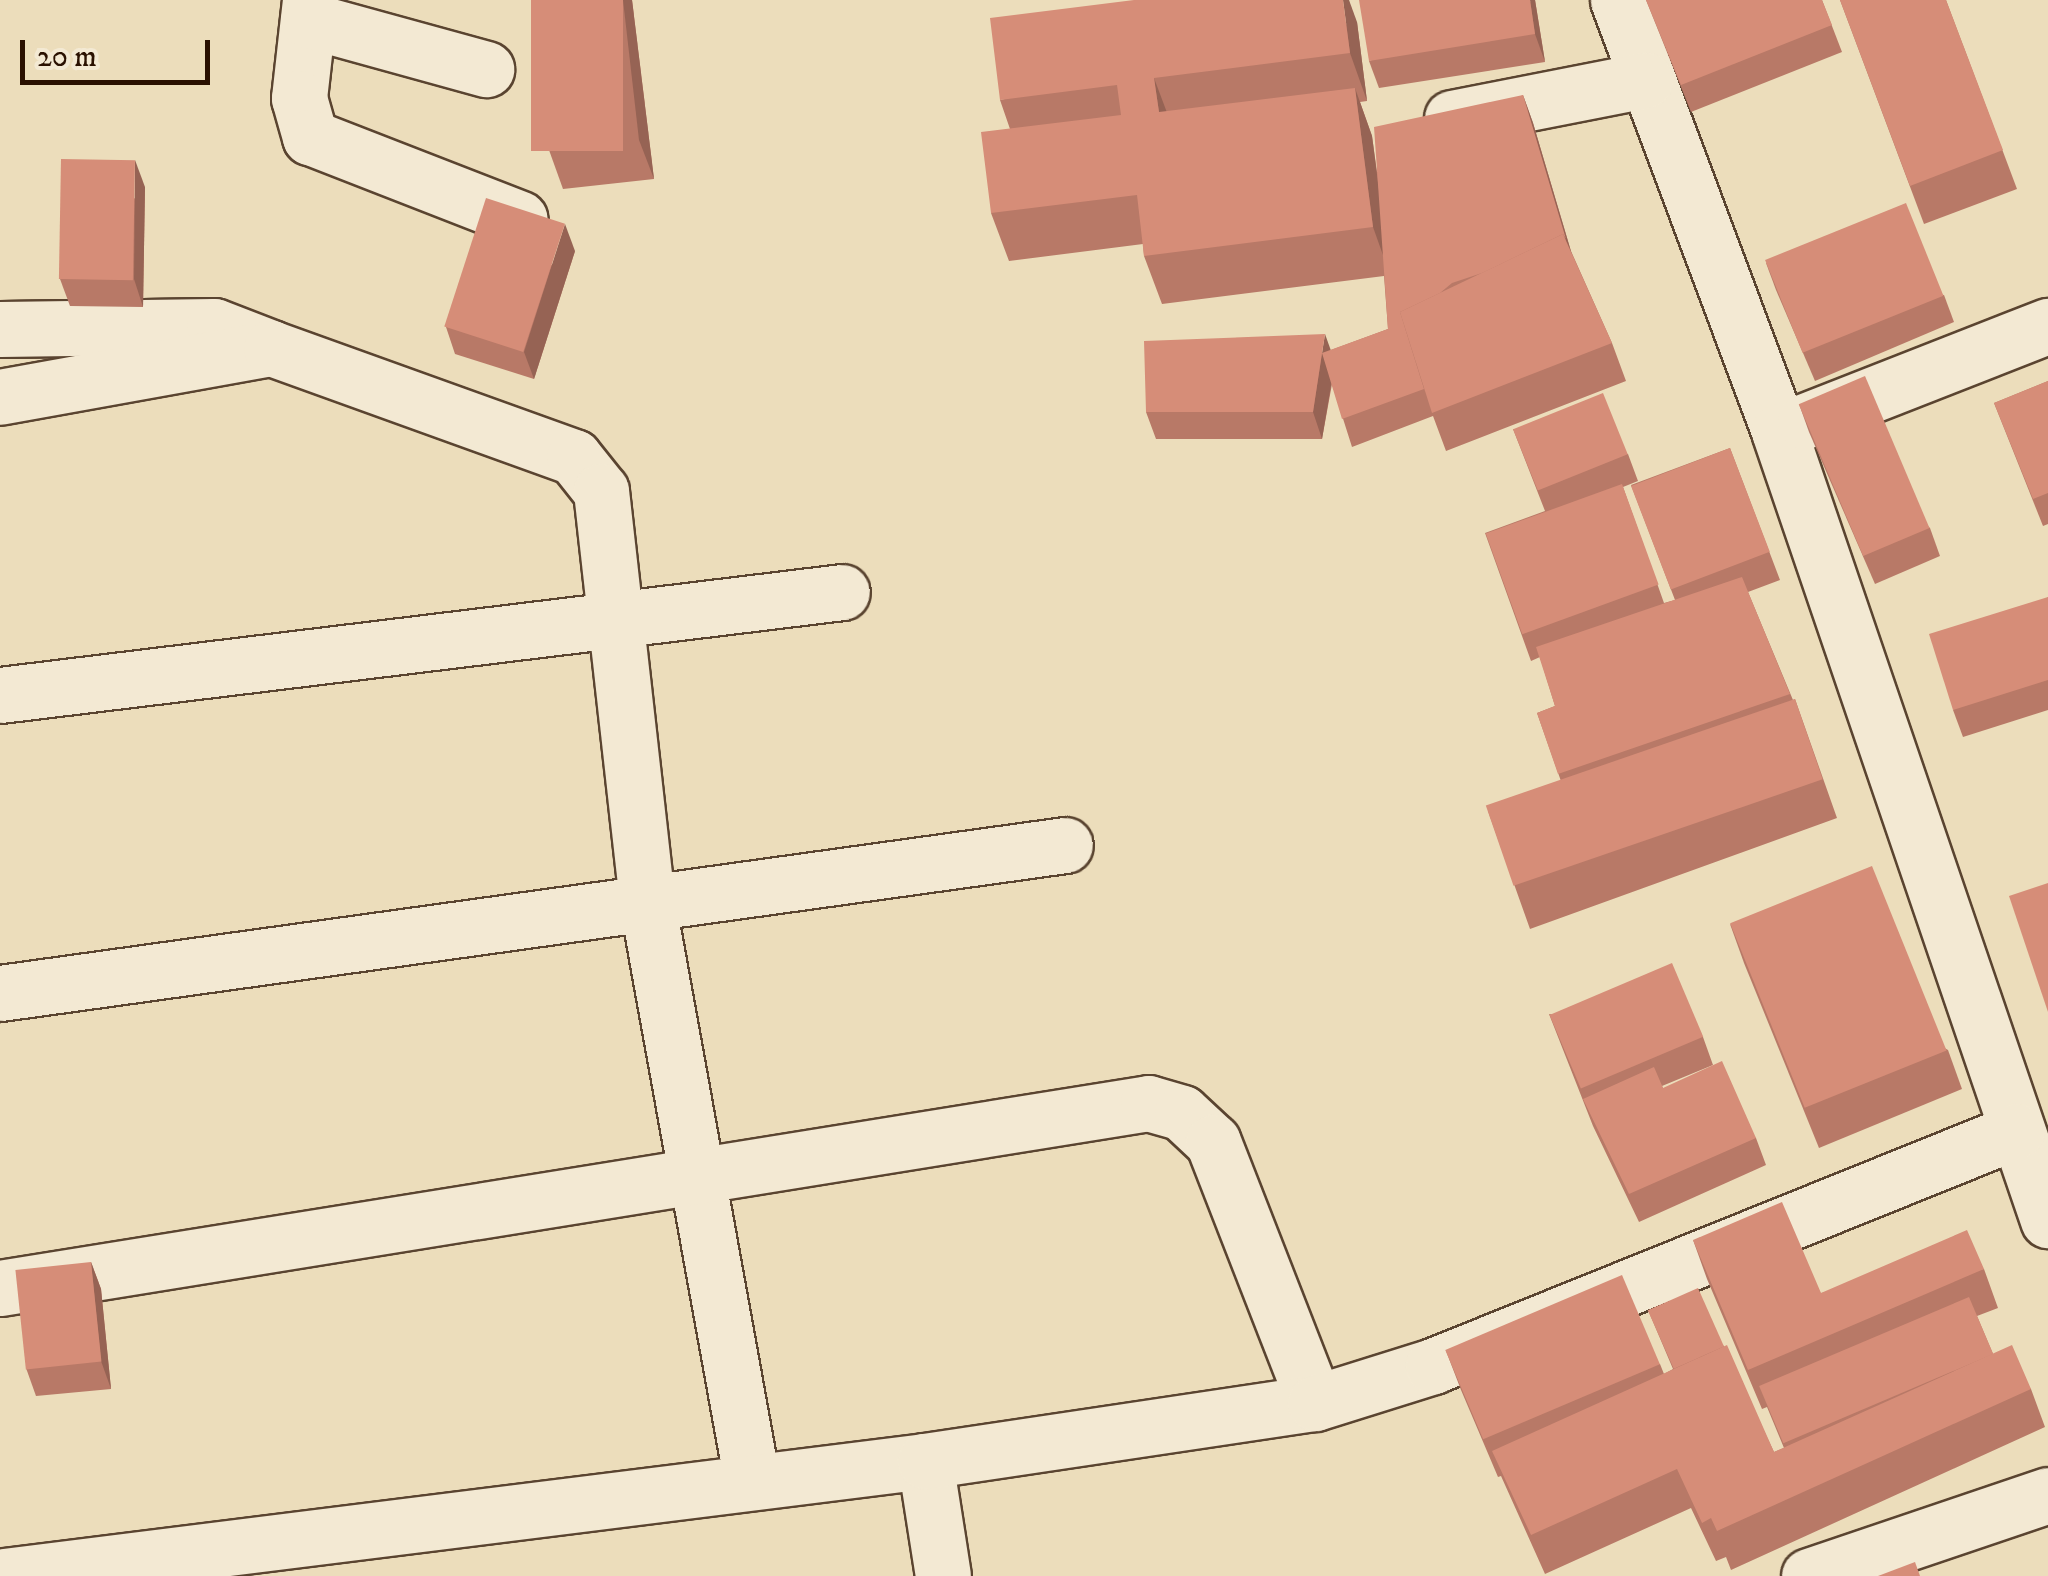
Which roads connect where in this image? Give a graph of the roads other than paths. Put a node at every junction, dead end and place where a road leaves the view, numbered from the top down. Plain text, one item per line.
1 (1618, 0) edge
2 (309, 10) edge
3 (486, 69) dead end
4 (1646, 80) junction
5 (1411, 126) edge
6 (520, 219) edge
7 (2048, 326) edge
8 (0, 328) edge
9 (272, 348) junction
10 (0, 397) edge
11 (1778, 431) junction
12 (842, 592) dead end
13 (618, 619) junction
14 (0, 694) edge
15 (1066, 845) dead end
16 (648, 907) junction
17 (0, 992) edge
18 (2037, 1172) edge
19 (697, 1180) junction
20 (0, 1288) edge
21 (1315, 1402) junction
22 (925, 1460) junction
23 (752, 1481) junction
24 (2048, 1494) edge
25 (4, 1576) edge
26 (944, 1576) edge
27 (1809, 1576) edge

1 - 4 street
2 - 3 street
2 - 6 street
4 - 5 street
4 - 11 street
7 - 11 street
8 - 9 street
9 - 10 street
9 - 13 street
11 - 18 street
12 - 13 street
13 - 14 street
13 - 16 street
15 - 16 street
16 - 17 street
16 - 19 street
18 - 21 street
19 - 20 street
19 - 21 street
19 - 23 street
21 - 22 street
22 - 23 street
22 - 26 street
23 - 25 street
24 - 27 street

